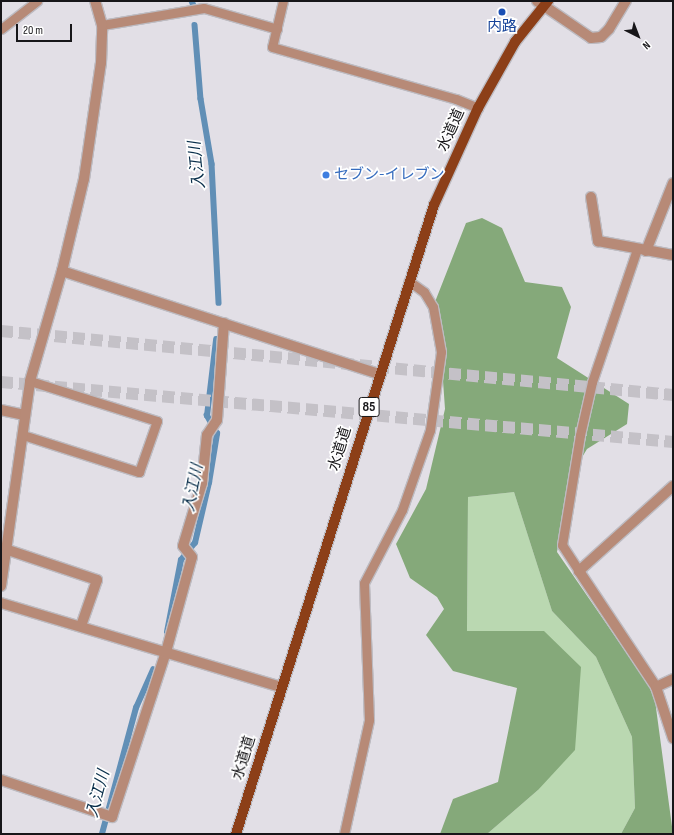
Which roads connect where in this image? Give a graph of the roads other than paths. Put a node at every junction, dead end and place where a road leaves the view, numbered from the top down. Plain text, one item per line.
1 (37, 1) edge
2 (95, 1) edge
3 (283, 1) edge
4 (626, 1) edge
5 (543, 3) edge
6 (102, 25) junction
7 (277, 28) junction
8 (1, 29) edge
9 (478, 108) junction
10 (673, 183) edge
11 (591, 197) dead end
12 (642, 250) junction
13 (673, 255) edge
14 (62, 271) junction
15 (409, 281) junction
16 (224, 323) junction
17 (379, 374) junction
18 (30, 381) junction
19 (1, 410) edge
20 (24, 415) junction
21 (23, 435) junction
22 (673, 486) edge
23 (8, 550) junction
24 (579, 572) junction
25 (1, 586) edge
26 (1, 602) edge
27 (82, 626) junction
28 (166, 652) junction
29 (673, 679) edge
30 (281, 687) junction
31 (656, 687) junction
32 (673, 738) edge
33 (1, 780) edge
34 (237, 834) edge
35 (344, 834) edge

1 - 8 lane
2 - 6 street
3 - 7 lane
4 - 5 street
5 - 9 main road, 水道道 / 85
6 - 7 lane
6 - 14 street
7 - 9 lane
9 - 15 main road, 水道道 / 85
10 - 12 street
11 - 12 street
12 - 13 street
12 - 24 lane
14 - 16 street
14 - 18 street
15 - 17 main road, 水道道 / 85
15 - 35 lane
16 - 17 street
16 - 28 street
17 - 30 main road, 水道道 / 85
18 - 20 street
18 - 21 lane
19 - 20 street
20 - 21 street
21 - 23 street
22 - 24 street
23 - 25 street
23 - 27 street
24 - 31 street
26 - 27 street
27 - 28 street
28 - 30 street
28 - 33 street
29 - 31 street
30 - 34 main road, 水道道 / 85
31 - 32 street

